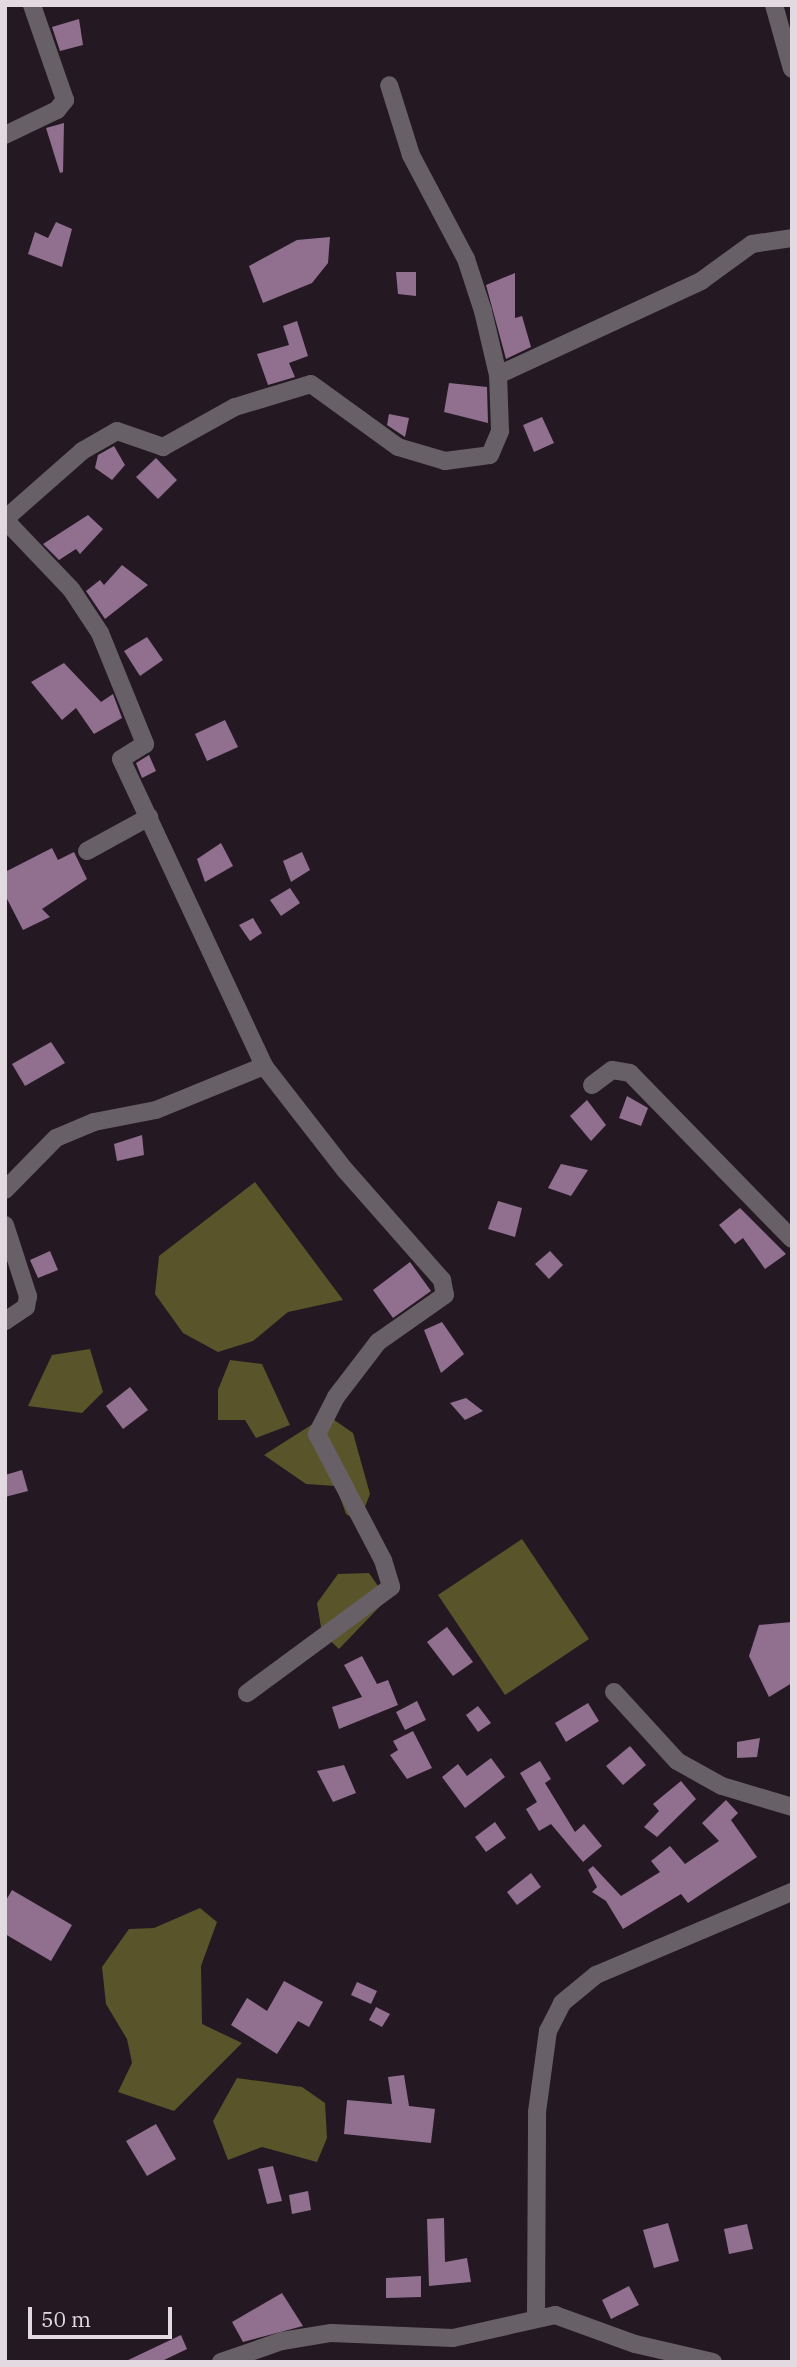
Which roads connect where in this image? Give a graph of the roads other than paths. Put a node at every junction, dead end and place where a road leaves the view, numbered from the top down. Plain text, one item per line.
1 (32, 5) edge
2 (774, 5) edge
3 (792, 69) edge
4 (389, 85) dead end
5 (5, 135) edge
6 (792, 238) edge
7 (498, 375) junction
8 (5, 520) edge
9 (149, 817) junction
10 (87, 851) dead end
11 (264, 1066) junction
12 (592, 1085) dead end
13 (5, 1190) edge
14 (5, 1225) edge
15 (790, 1234) edge
16 (5, 1321) edge
17 (614, 1692) dead end
18 (247, 1693) dead end
19 (792, 1807) edge
20 (792, 1892) edge
21 (536, 2317) junction
22 (221, 2362) edge
23 (713, 2362) edge

1 - 5 street
2 - 3 street
4 - 7 street
6 - 7 street
7 - 8 street
8 - 9 street
9 - 10 street
9 - 11 street
11 - 13 street
11 - 18 street
12 - 15 street
14 - 16 street
17 - 19 street
20 - 21 street
21 - 22 street
21 - 23 street

